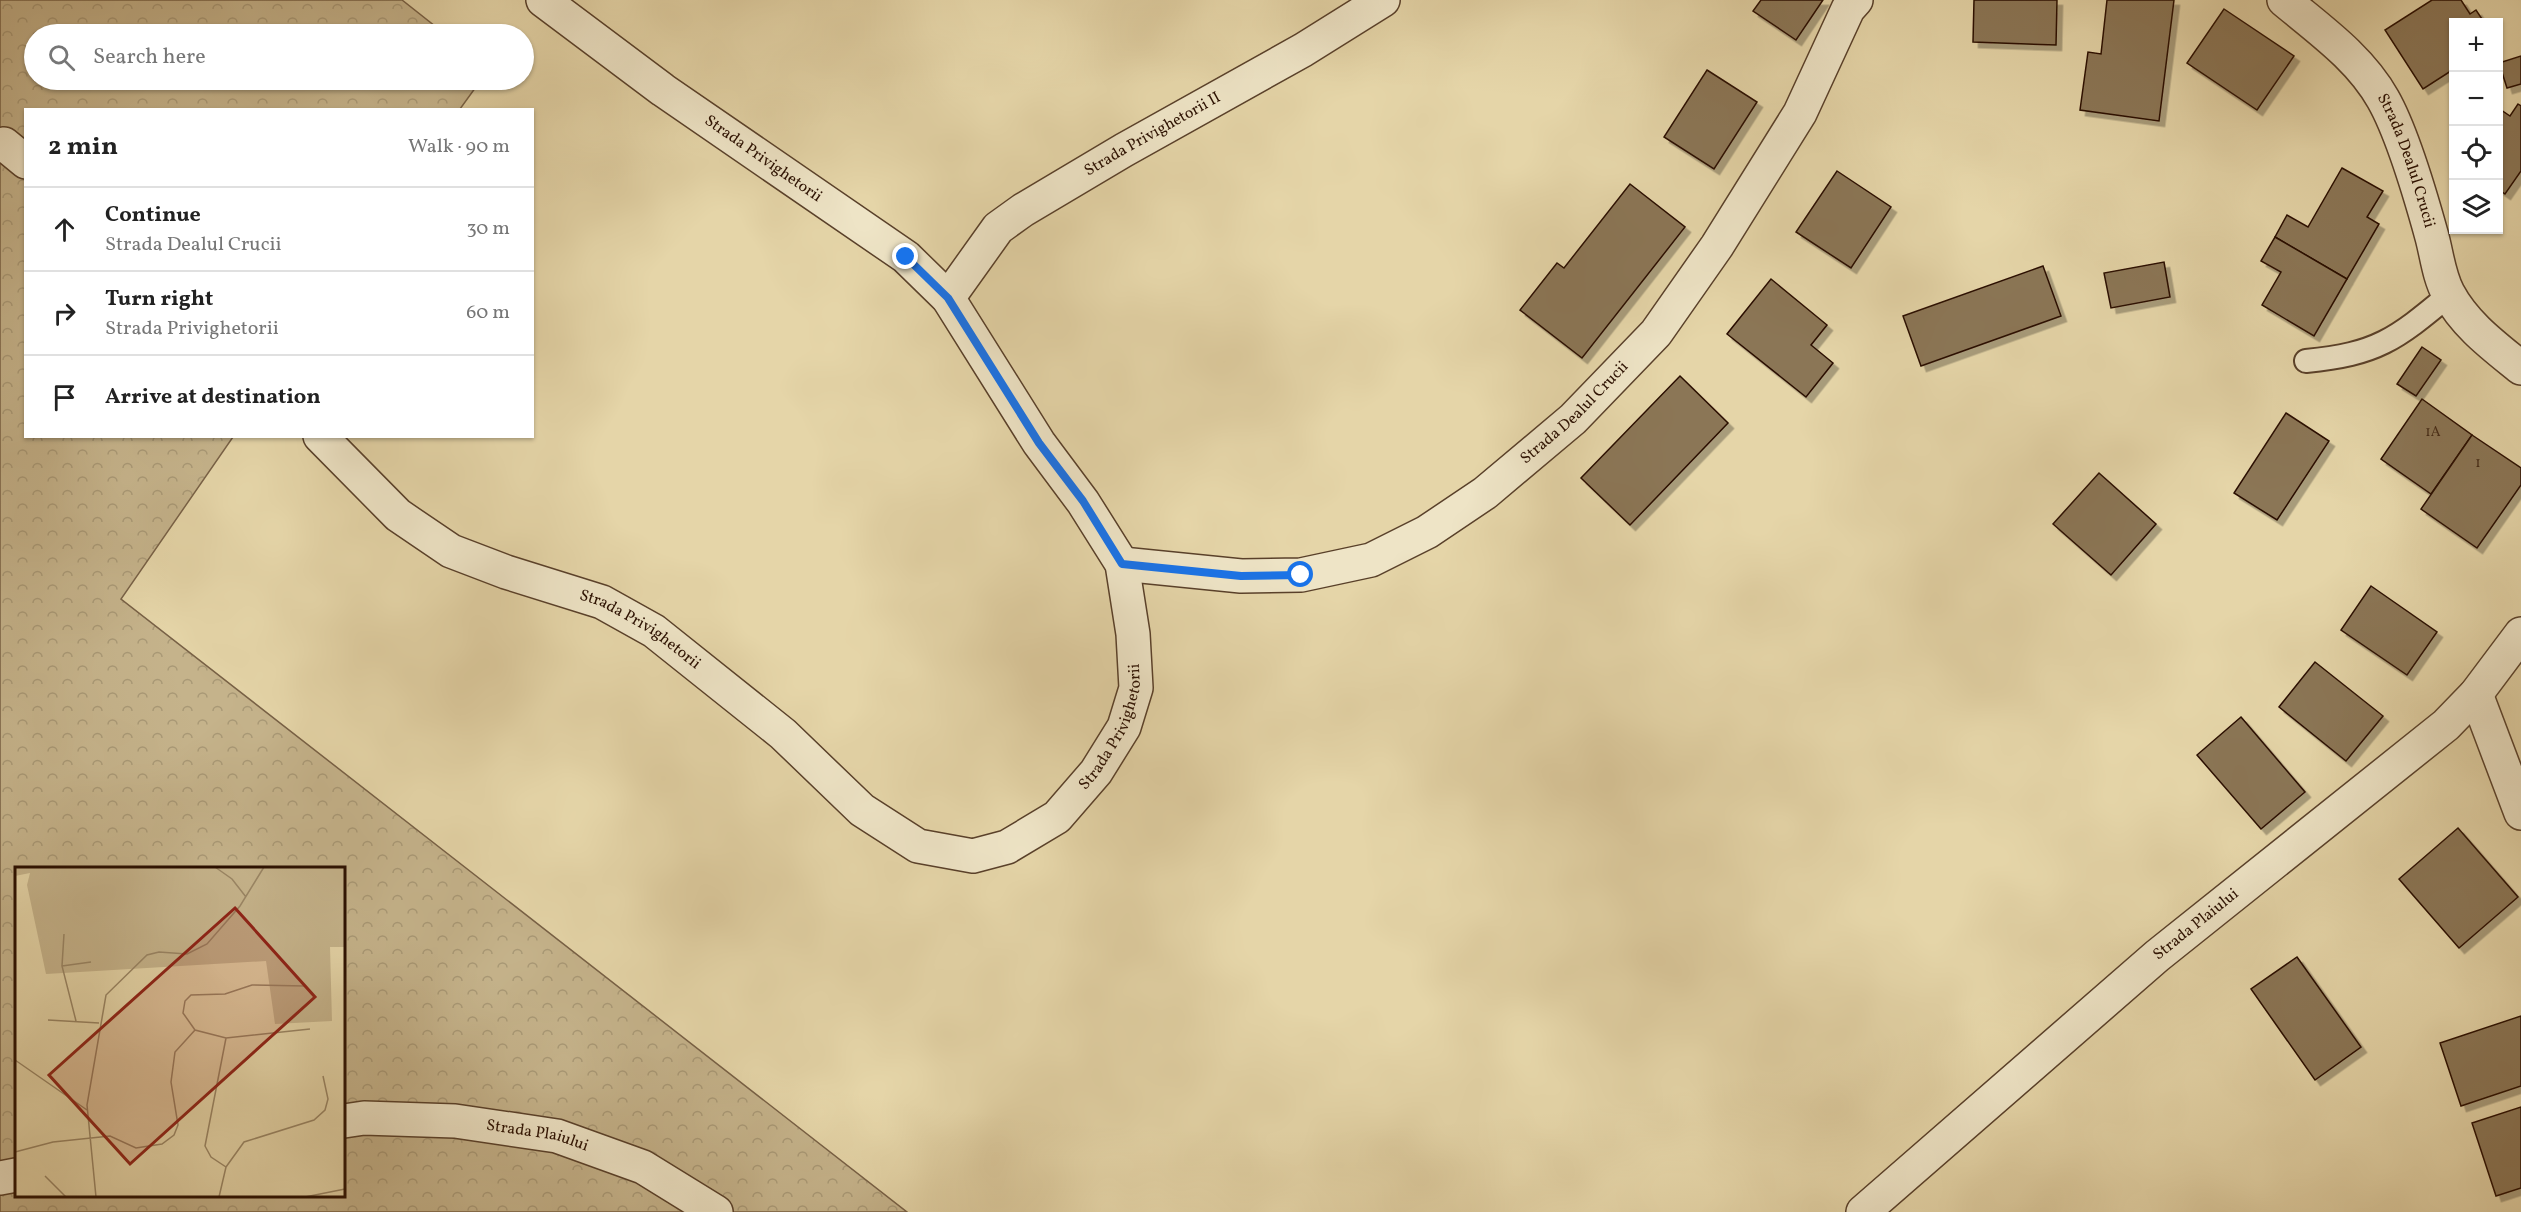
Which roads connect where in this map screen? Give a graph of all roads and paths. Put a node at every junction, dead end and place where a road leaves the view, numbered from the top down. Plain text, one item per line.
1 (543, 0) edge
2 (1383, 0) edge
3 (1856, 0) edge
4 (2284, 0) edge
5 (2449, 295) junction
6 (948, 298) junction
7 (2306, 361) dead end
8 (2521, 368) edge
9 (322, 438) edge
10 (1122, 564) junction
11 (2521, 634) edge
12 (2476, 694) junction
13 (2521, 813) edge
14 (345, 1121) edge
15 (15, 1175) edge
16 (0, 1178) edge
17 (716, 1212) edge
18 (1863, 1212) edge

1 - 6 street, Strada Privighetorii
2 - 6 street, Strada Privighetorii II
3 - 10 street, Strada Dealul Crucii
4 - 5 street, Strada Dealul Crucii
5 - 7 lane
5 - 8 street, Strada Dealul Crucii
6 - 10 street, Strada Privighetorii
9 - 10 street, Strada Privighetorii
11 - 12 street, Strada Plaiului
12 - 13 street
12 - 18 street, Strada Plaiului
14 - 17 street, Strada Plaiului
15 - 16 street

